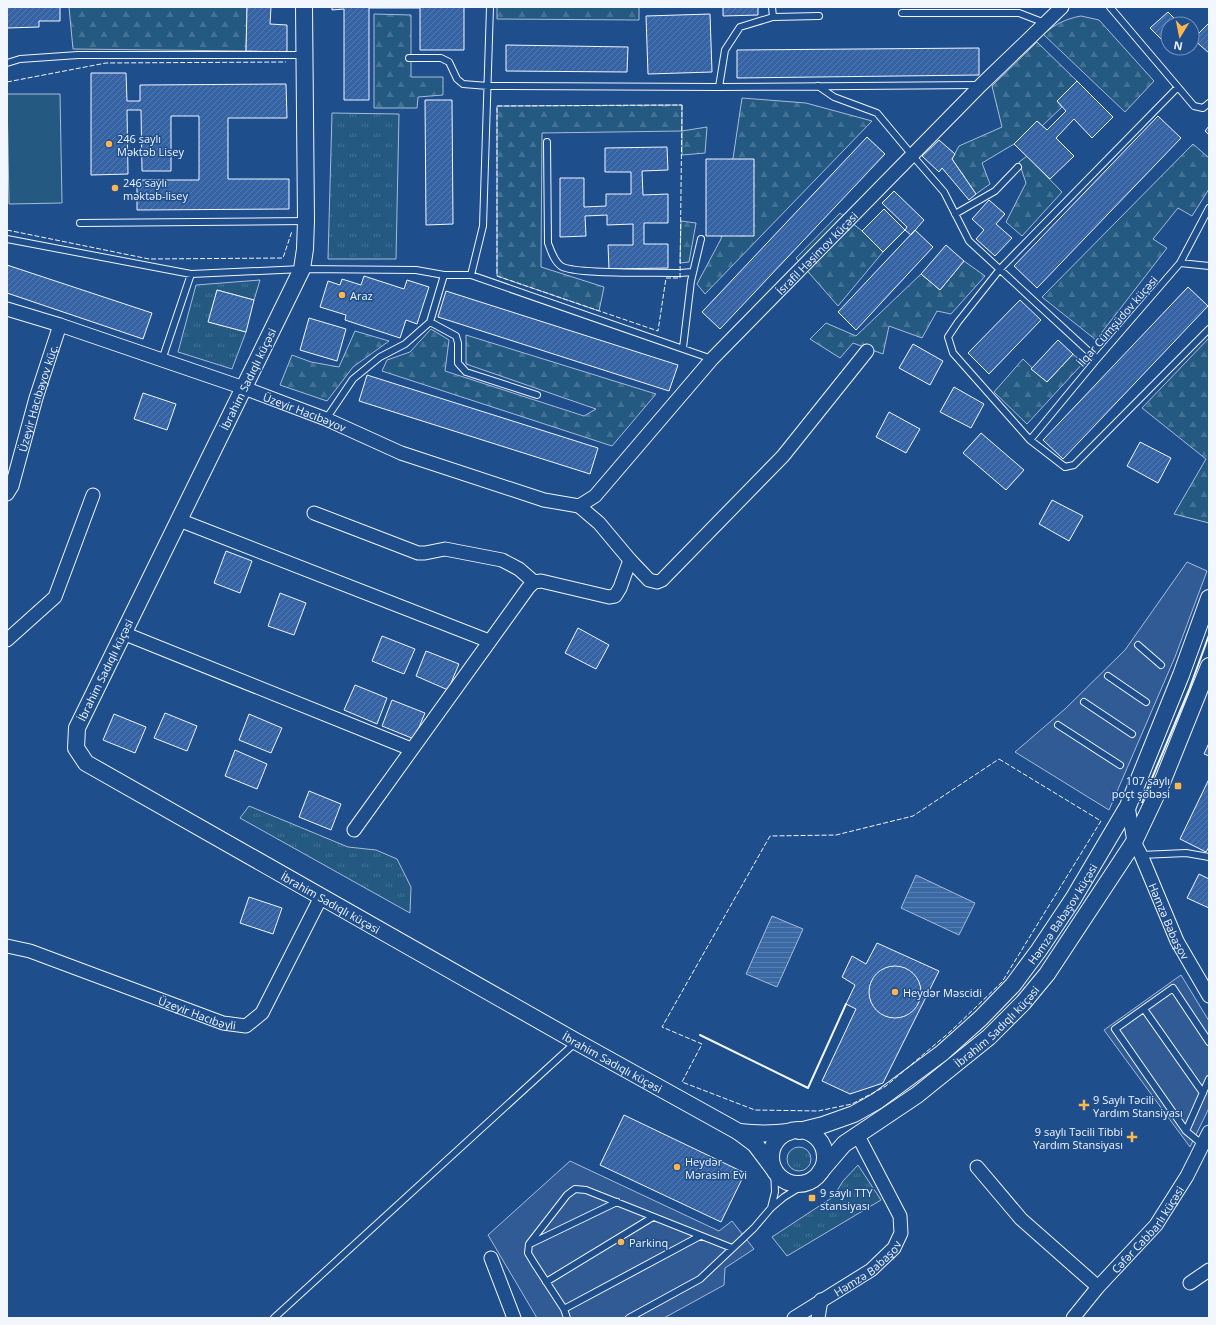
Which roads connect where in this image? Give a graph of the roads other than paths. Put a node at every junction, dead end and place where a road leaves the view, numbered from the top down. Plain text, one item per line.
1 (304, 7) edge
2 (490, 7) edge
3 (772, 7) edge
4 (1062, 7) edge
5 (1110, 7) edge
6 (902, 13) dead end
7 (819, 16) dead end
8 (772, 17) junction
9 (1045, 23) junction
10 (304, 56) junction
11 (409, 58) dead end
12 (7, 63) edge
13 (980, 85) junction
14 (488, 86) junction
15 (818, 86) junction
16 (720, 87) junction
17 (1178, 87) junction
18 (1209, 103) edge
19 (547, 142) dead end
20 (912, 155) junction
21 (1018, 167) dead end
22 (1209, 208) edge
23 (955, 214) junction
24 (306, 221) junction
25 (80, 223) dead end
26 (7, 239) edge
27 (701, 239) dead end
28 (1180, 263) junction
29 (1209, 266) edge
30 (302, 269) junction
31 (1000, 269) junction
32 (693, 272) junction
33 (191, 274) junction
34 (444, 275) junction
35 (471, 275) junction
36 (7, 309) edge
37 (430, 322) junction
38 (60, 325) junction
39 (1209, 329) edge
40 (683, 348) junction
41 (867, 351) dead end
42 (712, 359) junction
43 (1097, 359) junction
44 (162, 360) junction
45 (244, 388) junction
46 (537, 395) dead end
47 (326, 419) junction
48 (1030, 440) junction
49 (7, 494) edge
50 (94, 495) dead end
51 (579, 506) junction
52 (314, 513) dead end
53 (179, 520) junction
54 (630, 560) junction
55 (534, 582) junction
56 (1209, 598) edge
57 (123, 633) junction
58 (7, 640) edge
59 (489, 641) junction
60 (1138, 645) dead end
61 (1161, 664) dead end
62 (1209, 666) edge
63 (1108, 676) dead end
64 (1084, 702) dead end
65 (1146, 702) dead end
66 (1058, 725) dead end
67 (1132, 734) dead end
68 (411, 749) junction
69 (1120, 765) dead end
70 (1128, 806) junction
71 (354, 830) dead end
72 (1138, 849) junction
73 (1209, 857) edge
74 (321, 896) junction
75 (7, 946) edge
76 (1209, 996) edge
77 (1144, 1010) junction
78 (577, 1042) junction
79 (1209, 1042) edge
80 (1209, 1079) edge
81 (1203, 1093) junction
82 (796, 1131) junction
83 (1186, 1131) junction
84 (739, 1132) junction
85 (1209, 1132) edge
86 (857, 1134) junction
87 (1204, 1145) junction
88 (977, 1167) dead end
89 (774, 1169) junction
90 (815, 1176) junction
91 (617, 1202) junction
92 (771, 1208) junction
93 (653, 1217) junction
94 (700, 1236) junction
95 (530, 1244) junction
96 (732, 1248) junction
97 (491, 1258) dead end
98 (1209, 1270) edge
99 (546, 1282) junction
100 (1190, 1283) dead end
101 (1098, 1288) junction
102 (821, 1300) junction
103 (564, 1309) junction
104 (274, 1318) edge
105 (514, 1318) edge
106 (567, 1318) edge
107 (629, 1318) edge
108 (794, 1318) edge
109 (818, 1318) edge
110 (1073, 1318) edge

1 - 10 street, İbrahim Sadıqlı küçəsi
2 - 14 lane
3 - 8 lane
4 - 9 street, İsrafil Həşimov küçəsi
5 - 17 lane
6 - 9 lane
7 - 8 lane
8 - 16 lane
9 - 13 street, İsrafil Həşimov küçəsi
10 - 12 lane
10 - 24 street, İbrahim Sadıqlı küçəsi
11 - 14 lane
13 - 15 lane
13 - 20 street, İsrafil Həşimov küçəsi
14 - 16 lane
14 - 35 lane
15 - 16 lane
15 - 20 lane
17 - 18 lane
17 - 31 lane
19 - 32 lane
20 - 23 lane
20 - 42 street, İsrafil Həşimov küçəsi
21 - 23 lane
22 - 28 lane, İlqar Cümşüdov küçəsi
23 - 31 lane
24 - 25 lane
24 - 30 street, İbrahim Sadıqlı küçəsi
26 - 33 lane
27 - 32 lane
28 - 29 lane
28 - 43 lane, İlqar Cümşüdov küçəsi
30 - 33 lane
30 - 34 lane
30 - 45 street, İbrahim Sadıqlı küçəsi
31 - 43 lane
31 - 48 lane
32 - 40 lane
33 - 44 lane
34 - 35 lane
34 - 37 lane
35 - 40 lane
36 - 38 street, Üzeyir Hacıbəyov
37 - 46 lane
37 - 47 lane
38 - 44 street, Üzeyir Hacıbəyov
38 - 49 street, Üzeyir Hacıbəyov küç.
39 - 48 lane
40 - 42 lane
41 - 54 street
42 - 51 street, İsrafil Həşimov küçəsi
43 - 48 lane, İlqar Cümşüdov küçəsi
44 - 45 street, Üzeyir Hacıbəyov
45 - 47 street, Üzeyir Hacıbəyov
45 - 53 street, İbrahim Sadıqlı küçəsi
47 - 51 street, Üzeyir Hacıbəyov
50 - 58 street
51 - 54 street
52 - 55 street
53 - 57 street, İbrahim Sadıqlı küçəsi
53 - 59 street
54 - 55 street
55 - 59 street
56 - 70 street, Həmzə Babaşov küçəsi
57 - 68 street
57 - 74 street, İbrahim Sadıqlı küçəsi
59 - 68 street
60 - 61 lane
62 - 72 street
63 - 65 lane
64 - 67 lane
66 - 69 lane
68 - 71 street
70 - 72 street, Həmzə Babaşov
70 - 82 street, Həmzə Babaşov küçəsi
72 - 73 lane
72 - 76 street, Həmzə Babaşov
72 - 86 street, İbrahim Sadıqlı küçəsi
74 - 75 street, Üzeyir Hacıbəyli
74 - 78 street, İbrahim Sadıqlı küçəsi
77 - 79 lane
77 - 81 lane
77 - 83 lane
78 - 84 street, İbrahim Sadıqlı küçəsi
78 - 104 lane
80 - 81 lane
81 - 83 lane
82 - 84 street, Həmzə Babaşov küçəsi
82 - 89 street
82 - 90 street
83 - 87 lane
84 - 89 street, İbrahim Sadıqlı küçəsi
85 - 87 street, Cəfər Cabbarlı küçəsi
86 - 90 street, İbrahim Sadıqlı küçəsi
86 - 102 street, Həmzə Babaşov
87 - 101 street, Cəfər Cabbarlı küçəsi
88 - 101 street
89 - 90 street
89 - 92 lane
90 - 92 lane
91 - 93 lane
91 - 95 lane
91 - 95 lane
92 - 96 lane
93 - 94 lane
93 - 99 lane
94 - 96 lane
94 - 103 lane
95 - 99 lane
96 - 107 lane
97 - 105 street
98 - 100 street
99 - 103 lane
101 - 110 street, Cəfər Cabbarlı küçəsi
102 - 108 street, Həmzə Babaşov
102 - 109 street
103 - 106 lane

